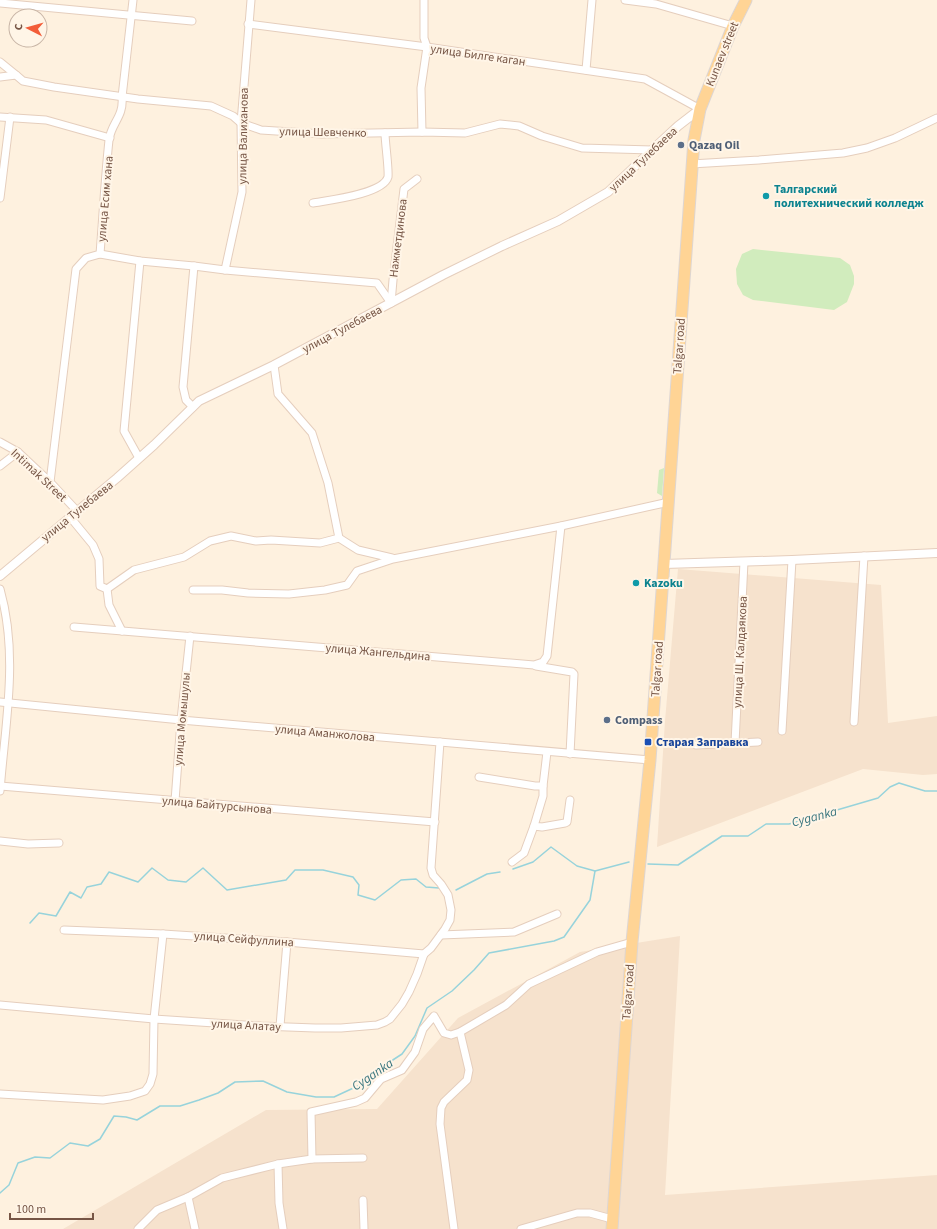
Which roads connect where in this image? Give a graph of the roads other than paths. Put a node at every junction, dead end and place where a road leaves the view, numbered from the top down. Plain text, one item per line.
1 (133, 0) edge
2 (251, 0) edge
3 (424, 0) edge
4 (592, 0) edge
5 (625, 0) edge
6 (746, 0) edge
7 (0, 3) edge
8 (131, 15) junction
9 (192, 21) dead end
10 (248, 24) junction
11 (733, 26) junction
12 (427, 47) junction
13 (0, 62) edge
14 (586, 70) junction
15 (16, 75) junction
16 (0, 77) edge
17 (122, 97) junction
18 (700, 109) junction
19 (0, 117) edge
20 (10, 117) junction
21 (937, 118) edge
22 (241, 123) junction
23 (422, 132) junction
24 (385, 133) junction
25 (110, 138) junction
26 (652, 150) junction
27 (691, 164) junction
28 (417, 179) dead end
29 (0, 198) edge
30 (314, 203) dead end
31 (100, 254) junction
32 (140, 261) junction
33 (194, 266) junction
34 (225, 270) junction
35 (391, 303) junction
36 (274, 365) junction
37 (193, 407) junction
38 (0, 442) edge
39 (18, 452) junction
40 (139, 458) junction
41 (0, 466) edge
42 (50, 482) junction
43 (669, 502) junction
44 (77, 511) junction
45 (70, 517) junction
46 (561, 526) junction
47 (339, 538) junction
48 (937, 553) edge
49 (864, 556) junction
50 (393, 559) junction
51 (792, 560) junction
52 (744, 562) junction
53 (664, 564) junction
54 (0, 576) edge
55 (107, 589) junction
56 (0, 590) edge
57 (193, 590) dead end
58 (74, 627) dead end
59 (122, 631) junction
60 (190, 636) junction
61 (534, 665) junction
62 (0, 702) edge
63 (9, 703) junction
64 (181, 720) junction
65 (854, 722) dead end
66 (782, 731) dead end
67 (440, 742) junction
68 (758, 742) dead end
69 (735, 743) junction
70 (696, 745) dead end
71 (547, 752) junction
72 (570, 754) junction
73 (650, 760) junction
74 (479, 777) dead end
75 (0, 786) edge
76 (543, 786) junction
77 (0, 791) edge
78 (570, 800) dead end
79 (175, 801) junction
80 (435, 822) junction
81 (534, 826) junction
82 (0, 841) edge
83 (59, 843) dead end
84 (512, 862) dead end
85 (557, 914) dead end
86 (64, 930) dead end
87 (163, 934) junction
88 (441, 935) junction
89 (288, 942) junction
90 (632, 942) junction
91 (424, 954) junction
92 (0, 1005) edge
93 (154, 1020) junction
94 (280, 1026) junction
95 (460, 1032) junction
96 (0, 1094) edge
97 (363, 1158) dead end
98 (312, 1159) junction
99 (278, 1164) junction
100 (188, 1198) junction
101 (363, 1200) dead end
102 (612, 1224) edge
103 (138, 1229) edge
104 (195, 1229) edge
105 (283, 1229) edge
106 (364, 1229) edge
107 (454, 1229) edge
108 (521, 1229) edge

1 - 8 street, улица Есим хана
2 - 10 street, улица Валиханова
3 - 12 street
4 - 14 street
5 - 11 street
6 - 11 main road, Kunaev street
7 - 8 street
8 - 9 street
8 - 17 street, улица Есим хана
10 - 12 street, улица Билге каган
10 - 22 street, улица Валиханова
11 - 18 main road, Kunaev street
12 - 14 street, улица Билге каган
12 - 23 street
13 - 15 street, улица Шевченко
14 - 18 street, улица Билге каган
15 - 16 street
15 - 17 street, улица Шевченко
17 - 22 street, улица Шевченко
17 - 25 street, улица Есим хана
18 - 26 street, улица Тулебаева
18 - 27 main road, Talgar road
19 - 20 street
20 - 25 street
20 - 29 street
21 - 27 street
22 - 24 street, улица Шевченко
22 - 34 street, улица Валиханова
23 - 24 street, улица Шевченко
23 - 26 street, улица Шевченко
24 - 30 street
25 - 31 street, улица Есим хана
26 - 35 street, улица Тулебаева
27 - 43 main road, Talgar road
28 - 35 street, Нажметдинова
31 - 32 street
31 - 42 street, улица Есим хана
32 - 33 street
32 - 40 street
33 - 34 street
33 - 37 street
34 - 35 street
35 - 36 street, улица Тулебаева
36 - 37 street, улица Тулебаева
36 - 47 street
37 - 40 street, улица Тулебаева
38 - 39 street, Intimak Street
39 - 41 street
39 - 42 street, Intimak Street
40 - 44 street, улица Тулебаева
42 - 44 street, Intimak Street
43 - 46 street
43 - 53 main road, Talgar road
44 - 45 street, улица Тулебаева
45 - 54 street, улица Тулебаева
45 - 55 street
46 - 50 street
46 - 61 street
47 - 50 street
47 - 55 street
48 - 49 street
49 - 51 street
49 - 65 street
50 - 57 street
51 - 52 street
51 - 66 street
52 - 53 street
52 - 69 street, улица Ш. Калдаякова
53 - 73 main road, Talgar road
55 - 59 street
56 - 63 street
58 - 59 street, улица Жангельдина
59 - 60 street, улица Жангельдина
60 - 61 street, улица Жангельдина
60 - 64 street, улица Момышулы
61 - 72 street, улица Жангельдина
62 - 63 street, улица Аманжолова
63 - 64 street, улица Аманжолова
63 - 75 street
64 - 67 street, улица Аманжолова
64 - 79 street, улица Момышулы
67 - 71 street, улица Аманжолова
67 - 80 street, улица Алатау
68 - 69 street
69 - 70 street
71 - 72 street, улица Аманжолова
71 - 76 street
72 - 73 street, улица Аманжолова
73 - 90 main road, Talgar road
74 - 76 street
75 - 77 street
75 - 79 street, улица Байтурсынова
76 - 81 street
78 - 81 street
79 - 80 street, улица Байтурсынова
80 - 88 street, улица Алатау
81 - 84 street
82 - 83 street
85 - 88 street
86 - 87 street, улица Сейфуллина
87 - 89 street, улица Сейфуллина
87 - 93 street
88 - 91 street, улица Алатау
89 - 91 street, улица Сейфуллина
89 - 94 street
90 - 95 street
90 - 102 main road, Talgar road
91 - 94 street, улица Алатау
92 - 93 street, улица Алатау
93 - 94 street, улица Алатау
93 - 96 street
95 - 98 street
95 - 107 street
97 - 98 street
98 - 99 street
99 - 100 street
99 - 105 street
100 - 103 street
100 - 104 street
101 - 106 street
102 - 108 street

